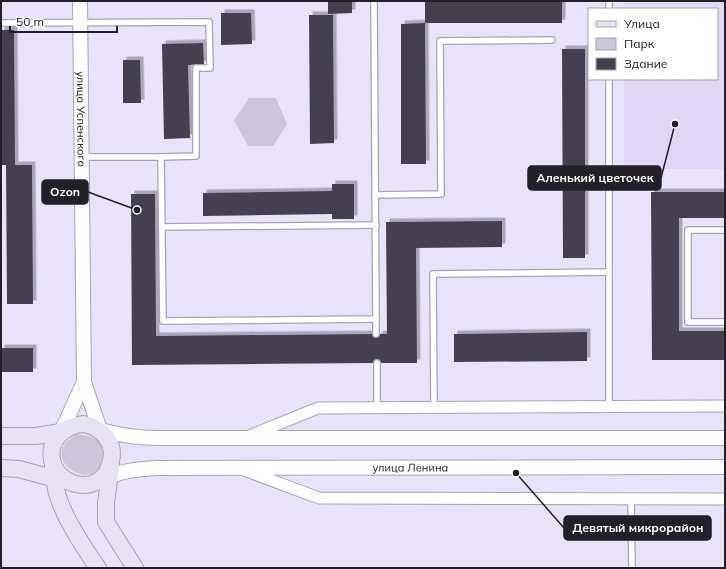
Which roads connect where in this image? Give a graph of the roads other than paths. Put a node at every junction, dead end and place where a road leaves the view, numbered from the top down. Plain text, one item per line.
1 (80, 1) edge
2 (374, 1) edge
3 (81, 23) junction
4 (1, 24) edge
5 (552, 40) dead end
6 (609, 80) edge
7 (82, 157) junction
8 (162, 157) junction
9 (375, 195) junction
10 (376, 225) junction
11 (162, 227) junction
12 (725, 230) edge
13 (609, 272) junction
14 (376, 319) junction
15 (725, 322) edge
16 (376, 334) dead end
17 (376, 363) dead end
18 (84, 382) junction
19 (609, 406) junction
20 (725, 406) edge
21 (377, 408) junction
22 (434, 408) junction
23 (100, 430) junction
24 (61, 432) junction
25 (1, 436) edge
26 (245, 438) junction
27 (725, 438) edge
28 (52, 461) junction
29 (725, 467) edge
30 (1, 468) edge
31 (240, 468) junction
32 (54, 478) junction
33 (103, 479) junction
34 (74, 485) junction
35 (631, 498) junction
36 (725, 499) edge
37 (98, 568) edge
38 (135, 568) edge
39 (632, 568) edge

1 - 3 street, улица Успенского
2 - 9 lane
3 - 4 lane
3 - 7 street, улица Успенского
3 - 8 lane
5 - 9 lane
6 - 13 lane
7 - 8 lane
7 - 18 street, улица Успенского
8 - 11 lane
9 - 10 lane
10 - 11 lane
10 - 14 lane
11 - 14 lane
12 - 15 lane
13 - 19 lane
13 - 22 lane
14 - 16 lane
17 - 21 lane
18 - 23 street
18 - 24 street
19 - 20 street
19 - 22 street
21 - 22 street
21 - 26 street
23 - 24 main road
23 - 26 street
23 - 33 main road
24 - 25 main road
24 - 28 main road
26 - 27 street
28 - 32 main road
28 - 34 main road
29 - 31 street, улица Ленина
30 - 32 main road
31 - 33 street, улица Ленина
31 - 35 street
32 - 34 main road
32 - 37 main road
33 - 34 main road
33 - 38 main road
35 - 36 street
35 - 39 lane

